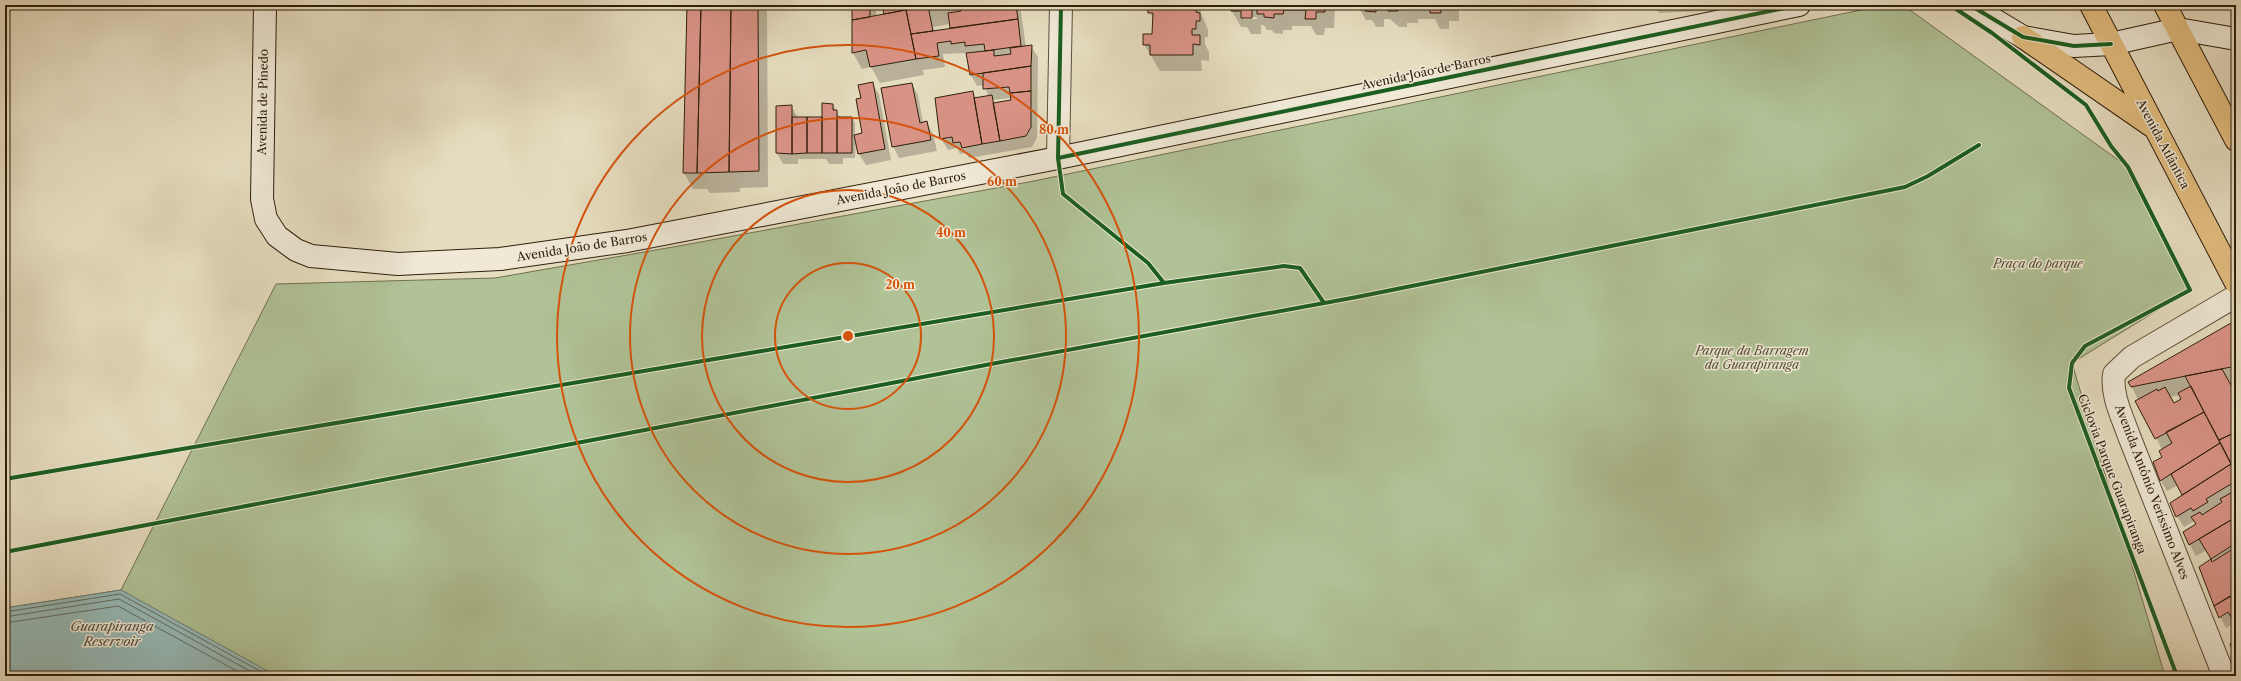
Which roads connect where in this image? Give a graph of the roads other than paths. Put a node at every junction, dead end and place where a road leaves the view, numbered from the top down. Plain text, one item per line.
1 (265, 5) edge
2 (1061, 5) edge
3 (1799, 5) edge
4 (1970, 5) edge
5 (2090, 5) edge
6 (2165, 5) edge
7 (2178, 29) junction
8 (2023, 37) junction
9 (2236, 38) edge
10 (2111, 44) junction
11 (2155, 128) junction
12 (2236, 140) edge
13 (1058, 158) junction
14 (262, 199) joint
15 (2236, 283) edge
16 (2236, 296) edge
17 (2224, 676) edge

1 - 14 street, Avenida de Pinedo
2 - 13 street
3 - 13 street, Avenida João de Barros
4 - 8 street
5 - 10 main road, Avenida Atlântica
6 - 7 main road
7 - 9 street
7 - 10 street
7 - 12 main road
8 - 10 street
8 - 11 main road
10 - 11 main road, Avenida Atlântica
11 - 15 main road, Avenida Atlântica
13 - 14 street, Avenida João de Barros
16 - 17 street, Avenida Antônio Veríssimo Alves

